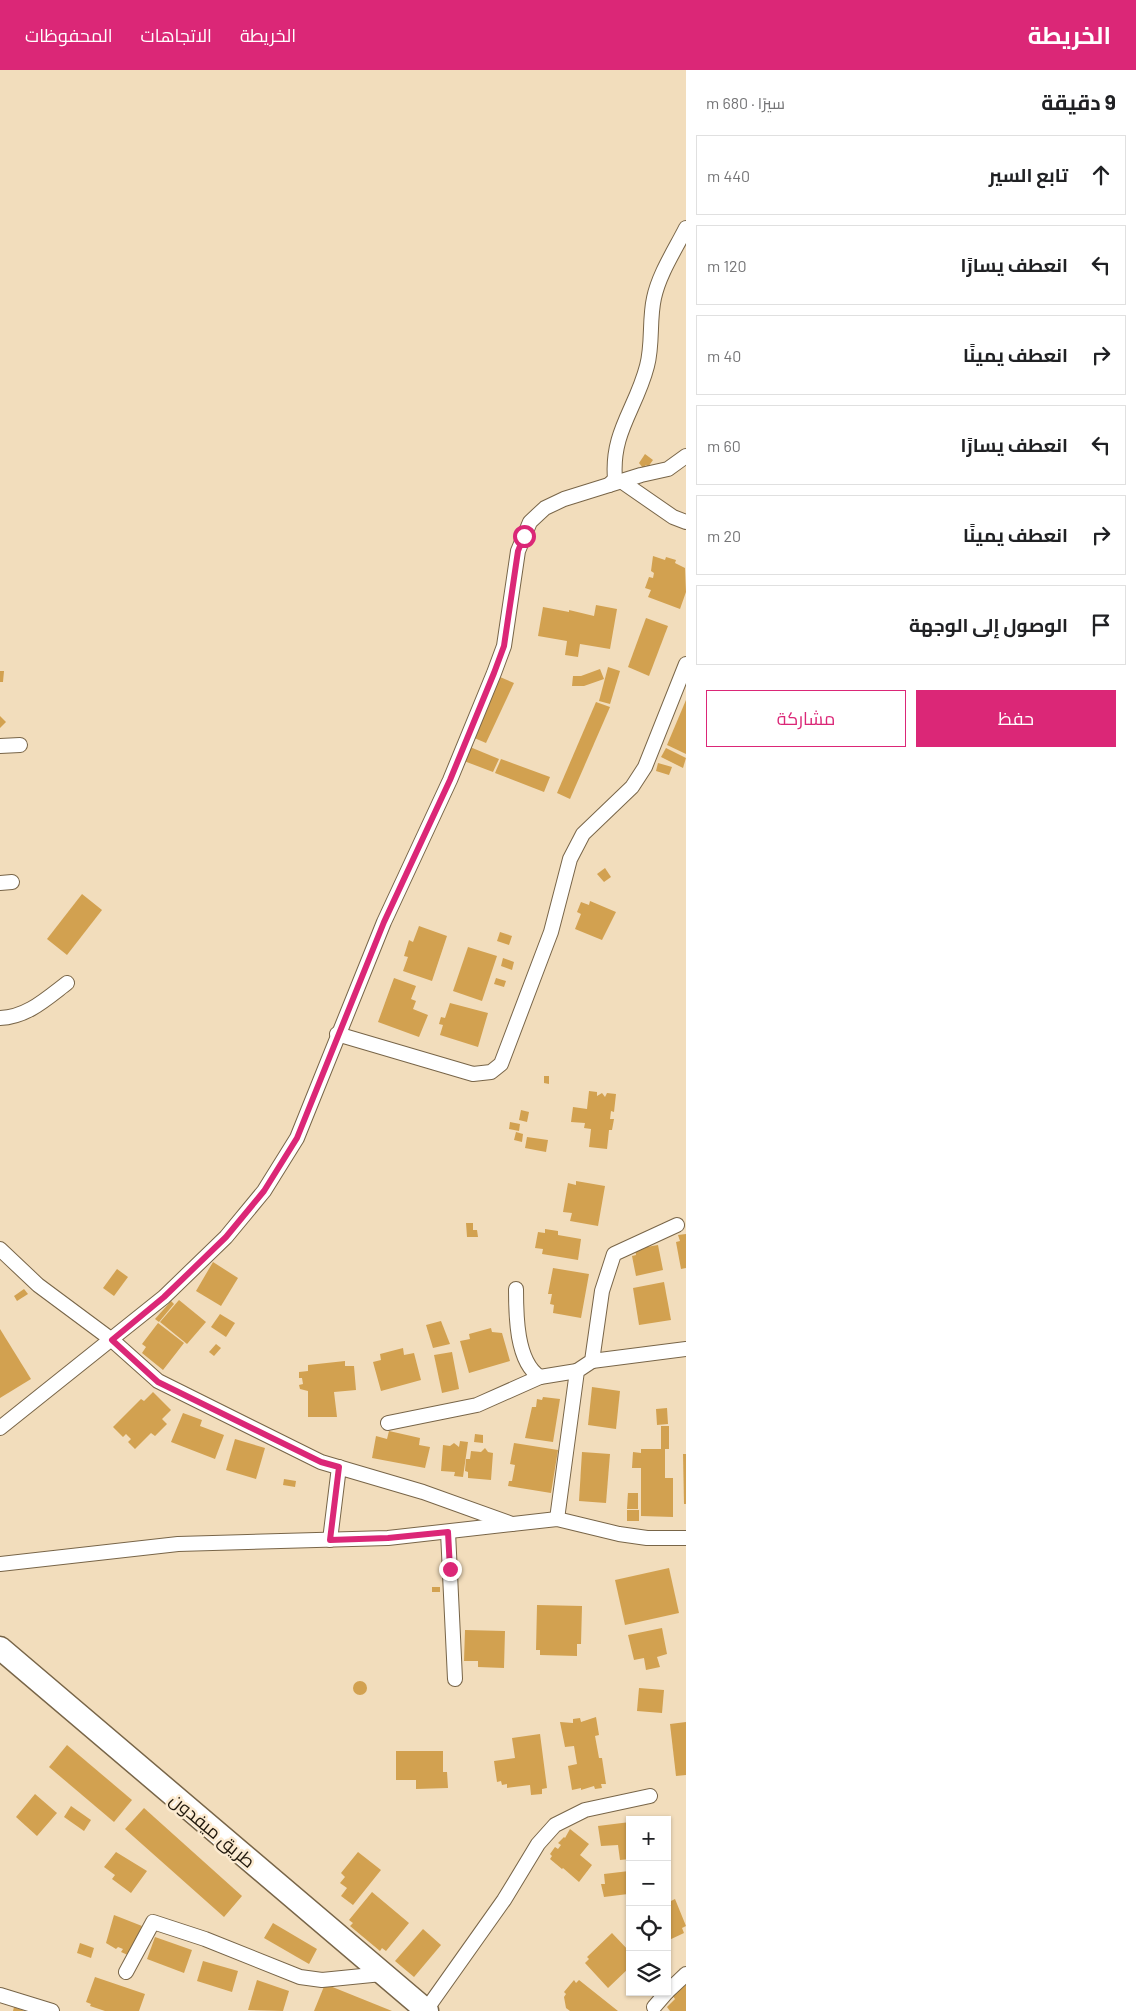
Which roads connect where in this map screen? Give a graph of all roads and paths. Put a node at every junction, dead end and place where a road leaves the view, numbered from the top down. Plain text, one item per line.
1 (686, 228) edge
2 (686, 456) edge
3 (615, 483) junction
4 (686, 522) edge
5 (686, 664) edge
6 (20, 745) dead end
7 (0, 746) edge
8 (67, 983) dead end
9 (0, 1018) edge
10 (337, 1034) junction
11 (677, 1225) dead end
12 (0, 1249) edge
13 (516, 1290) dead end
14 (112, 1340) junction
15 (686, 1350) edge
16 (592, 1361) junction
17 (577, 1371) junction
18 (540, 1377) junction
19 (388, 1423) dead end
20 (0, 1428) edge
21 (339, 1467) junction
22 (557, 1519) junction
23 (516, 1525) junction
24 (448, 1532) junction
25 (686, 1538) edge
26 (330, 1540) junction
27 (0, 1564) edge
28 (0, 1648) edge
29 (455, 1679) dead end
30 (650, 1796) dead end
31 (126, 1972) dead end
32 (382, 1974) junction
33 (686, 1974) edge
34 (671, 1988) edge
35 (0, 1995) edge
36 (664, 1996) edge
37 (654, 2007) dead end
38 (426, 2010) edge
39 (52, 2011) edge

1 - 3 street
2 - 3 street
3 - 4 street
3 - 10 street
5 - 10 street
6 - 7 street
8 - 9 street
10 - 14 street
11 - 16 street
12 - 14 street
13 - 18 street
14 - 20 street
14 - 21 street
15 - 16 street
16 - 17 street
17 - 18 street
17 - 22 street
18 - 19 street
21 - 23 street
21 - 26 street
22 - 23 street
22 - 25 street
23 - 24 street
24 - 26 street
24 - 29 street
26 - 27 street
28 - 32 main road, طريق ميفدون
30 - 38 street
31 - 32 street
32 - 38 main road, طريق ميفدون
33 - 34 street
35 - 39 street
36 - 37 street

